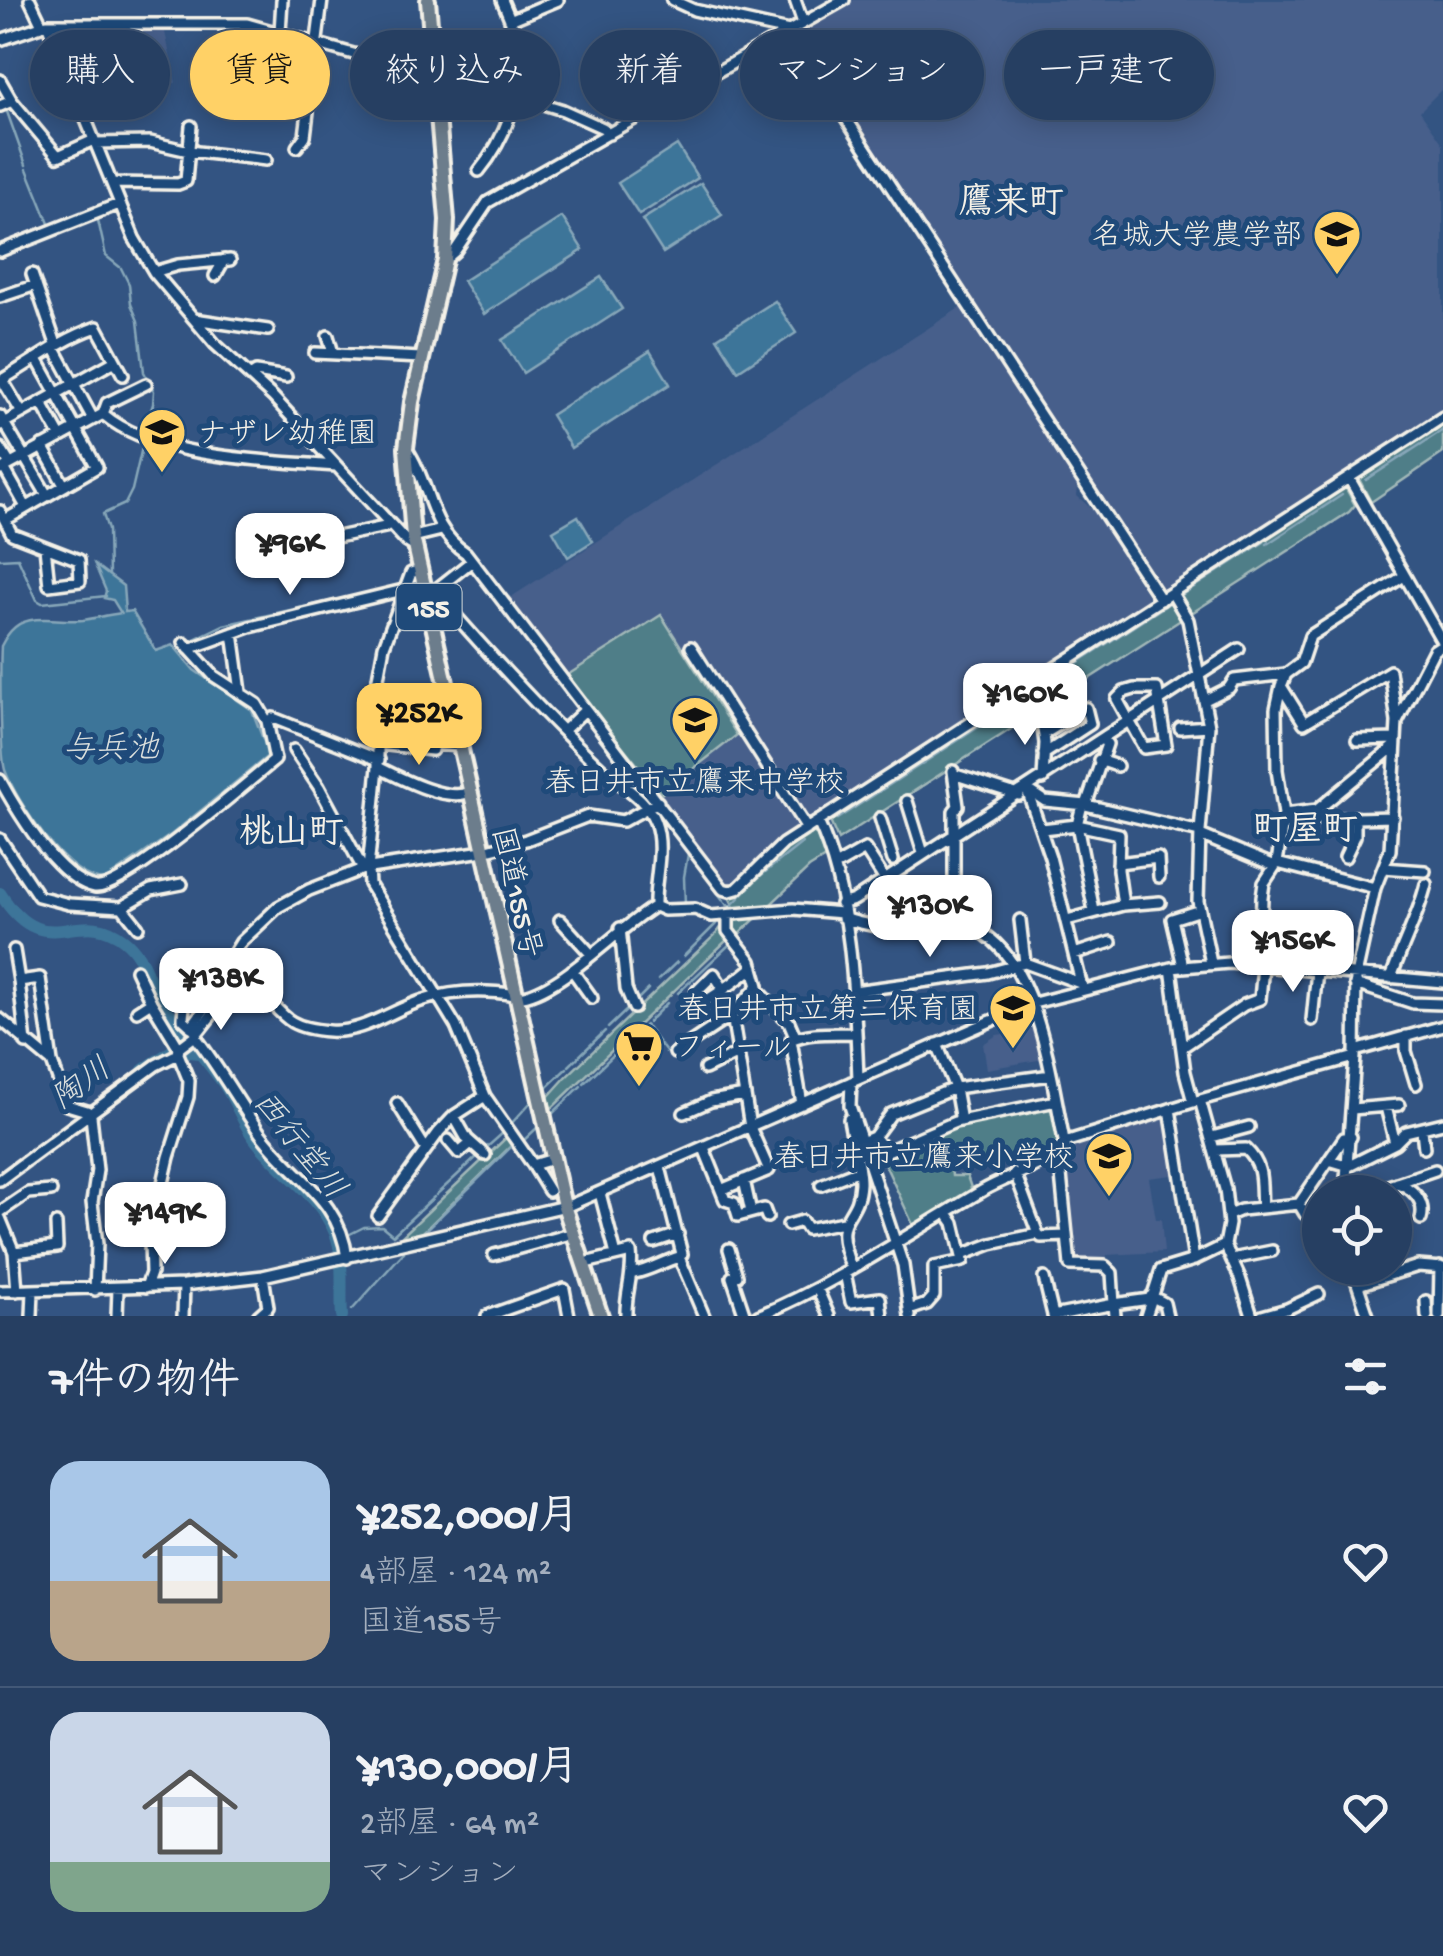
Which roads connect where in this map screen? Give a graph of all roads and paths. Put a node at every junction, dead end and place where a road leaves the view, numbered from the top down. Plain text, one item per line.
1 (30, 0) edge
2 (282, 0) edge
3 (322, 0) edge
4 (428, 0) edge
5 (502, 0) edge
6 (558, 0) edge
7 (795, 0) edge
8 (844, 0) edge
9 (680, 2) edge
10 (510, 20) junction
11 (803, 23) junction
12 (45, 25) junction
13 (272, 30) edge
14 (280, 30) edge
15 (319, 30) edge
16 (431, 30) edge
17 (513, 30) edge
18 (785, 30) edge
19 (791, 30) edge
20 (0, 40) edge
21 (740, 59) edge
22 (0, 80) edge
23 (12, 100) junction
24 (0, 106) edge
25 (560, 109) edge
26 (307, 120) edge
27 (439, 120) edge
28 (505, 120) edge
29 (847, 120) edge
30 (191, 126) dead end
31 (608, 134) junction
32 (95, 142) junction
33 (297, 147) dead end
34 (189, 151) junction
35 (266, 160) dead end
36 (479, 171) dead end
37 (112, 183) junction
38 (120, 204) junction
39 (0, 251) edge
40 (445, 260) junction
41 (154, 272) junction
42 (32, 274) dead end
43 (215, 276) dead end
44 (36, 285) junction
45 (0, 298) edge
46 (194, 319) junction
47 (268, 330) dead end
48 (328, 336) dead end
49 (55, 346) junction
50 (316, 353) dead end
51 (334, 353) junction
52 (422, 358) junction
53 (37, 359) junction
54 (115, 361) junction
55 (123, 376) dead end
56 (250, 376) junction
57 (286, 377) dead end
58 (1, 380) edge
59 (74, 384) junction
60 (146, 384) dead end
61 (56, 394) junction
62 (41, 402) junction
63 (22, 412) junction
64 (98, 416) junction
65 (1443, 417) edge
66 (1, 421) edge
67 (76, 428) junction
68 (60, 436) junction
69 (42, 446) junction
70 (0, 448) edge
71 (406, 448) junction
72 (25, 456) junction
73 (336, 466) junction
74 (5, 467) edge
75 (1349, 478) junction
76 (64, 485) junction
77 (47, 495) junction
78 (26, 507) junction
79 (3, 521) edge
80 (390, 523) junction
81 (442, 530) junction
82 (414, 542) junction
83 (45, 546) junction
84 (289, 548) dead end
85 (472, 561) junction
86 (420, 570) junction
87 (1404, 576) junction
88 (428, 589) junction
89 (404, 592) junction
90 (1172, 592) junction
91 (1161, 600) junction
92 (234, 632) junction
93 (1443, 644) edge
94 (691, 647) dead end
95 (1239, 649) dead end
96 (1286, 674) junction
97 (1200, 677) junction
98 (1280, 686) junction
99 (241, 692) junction
100 (1205, 700) junction
101 (1161, 703) junction
102 (585, 710) junction
103 (1040, 715) dead end
104 (273, 718) dead end
105 (1130, 722) junction
106 (1397, 722) junction
107 (1209, 726) junction
108 (1180, 728) dead end
109 (564, 730) junction
110 (1044, 734) junction
111 (1103, 740) junction
112 (1357, 740) dead end
113 (1395, 743) junction
114 (379, 744) junction
115 (460, 746) junction
116 (294, 750) dead end
117 (1044, 754) junction
118 (1100, 760) junction
119 (378, 763) junction
120 (1117, 766) dead end
121 (0, 780) edge
122 (1043, 780) junction
123 (470, 792) junction
124 (1023, 792) junction
125 (907, 801) dead end
126 (658, 802) junction
127 (1084, 805) junction
128 (649, 809) junction
129 (1316, 810) junction
130 (1284, 814) junction
131 (1393, 816) junction
132 (1355, 817) junction
133 (880, 818) dead end
134 (818, 822) junction
135 (1076, 825) junction
136 (807, 829) junction
137 (1042, 829) junction
138 (1200, 834) junction
139 (954, 837) junction
140 (1, 840) edge
141 (483, 851) junction
142 (923, 853) dead end
143 (1344, 857) dead end
144 (893, 860) dead end
145 (1118, 864) junction
146 (1276, 864) junction
147 (834, 866) junction
148 (1384, 868) junction
149 (366, 869) junction
150 (1425, 872) dead end
151 (1159, 877) dead end
152 (885, 880) junction
153 (182, 884) dead end
154 (1426, 884) dead end
155 (1375, 888) junction
156 (1160, 902) dead end
157 (655, 906) junction
158 (1123, 906) junction
159 (122, 908) junction
160 (1200, 910) junction
161 (842, 912) junction
162 (1094, 912) junction
163 (728, 916) junction
164 (560, 920) dead end
165 (1020, 920) dead end
166 (1066, 920) junction
167 (954, 924) junction
168 (138, 928) dead end
169 (620, 928) junction
170 (1111, 942) dead end
171 (14, 950) dead end
172 (590, 953) junction
173 (171, 954) dead end
174 (1074, 954) junction
175 (1211, 962) junction
176 (1020, 964) junction
177 (1183, 966) junction
178 (1262, 966) junction
179 (753, 967) junction
180 (1170, 968) junction
181 (136, 970) dead end
182 (572, 970) junction
183 (1317, 972) junction
184 (1391, 978) junction
185 (1356, 979) junction
186 (18, 981) junction
187 (1443, 982) edge
188 (1082, 986) junction
189 (756, 988) junction
190 (724, 990) dead end
191 (854, 991) junction
192 (437, 996) junction
193 (516, 996) junction
194 (592, 998) dead end
195 (150, 1002) junction
196 (1030, 1004) junction
197 (1443, 1004) edge
198 (634, 1008) dead end
199 (138, 1011) dead end
200 (732, 1015) junction
201 (0, 1019) edge
202 (1312, 1020) dead end
203 (1443, 1026) edge
204 (194, 1031) junction
205 (856, 1033) junction
206 (796, 1036) junction
207 (1406, 1036) junction
208 (26, 1043) junction
209 (937, 1044) junction
210 (1184, 1046) junction
211 (179, 1051) junction
212 (675, 1053) dead end
213 (738, 1053) junction
214 (1356, 1054) junction
215 (52, 1062) junction
216 (705, 1068) dead end
217 (1051, 1075) junction
218 (855, 1080) junction
219 (1416, 1084) dead end
220 (955, 1088) junction
221 (745, 1094) junction
222 (486, 1096) junction
223 (1056, 1101) junction
224 (1197, 1101) junction
225 (396, 1102) dead end
226 (802, 1104) junction
227 (850, 1106) junction
228 (1399, 1106) dead end
229 (1386, 1107) junction
230 (1170, 1109) junction
231 (1352, 1109) junction
232 (684, 1112) dead end
233 (89, 1113) junction
234 (454, 1116) junction
235 (960, 1121) junction
236 (1443, 1123) edge
237 (1249, 1127) dead end
238 (750, 1128) junction
239 (1422, 1130) junction
240 (874, 1137) junction
241 (1212, 1137) junction
242 (1351, 1137) junction
243 (448, 1140) dead end
244 (862, 1142) junction
245 (1395, 1143) junction
246 (471, 1144) junction
247 (1065, 1144) junction
248 (425, 1148) junction
249 (704, 1148) junction
250 (1424, 1148) dead end
251 (1216, 1150) junction
252 (485, 1154) dead end
253 (1058, 1154) junction
254 (553, 1159) junction
255 (1329, 1160) junction
256 (534, 1165) junction
257 (1349, 1166) junction
258 (660, 1167) junction
259 (1435, 1170) dead end
260 (858, 1171) junction
261 (1015, 1173) junction
262 (1347, 1175) edge
263 (1412, 1178) edge
264 (0, 1180) edge
265 (744, 1180) junction
266 (821, 1185) dead end
267 (721, 1190) junction
268 (51, 1191) dead end
269 (1412, 1191) edge
270 (550, 1192) dead end
271 (600, 1193) junction
272 (1298, 1204) junction
273 (564, 1206) junction
274 (1262, 1208) junction
275 (1302, 1211) edge
276 (752, 1212) junction
277 (947, 1212) junction
278 (1228, 1215) junction
279 (378, 1216) dead end
280 (767, 1217) dead end
281 (1421, 1219) dead end
282 (1, 1221) edge
283 (843, 1222) junction
284 (56, 1224) dead end
285 (788, 1225) dead end
286 (574, 1233) junction
287 (678, 1234) junction
288 (1038, 1234) junction
289 (1067, 1236) junction
290 (654, 1242) dead end
291 (896, 1244) junction
292 (1225, 1245) junction
293 (729, 1249) dead end
294 (1272, 1251) dead end
295 (14, 1252) junction
296 (494, 1255) dead end
297 (616, 1255) junction
298 (962, 1255) junction
299 (679, 1256) junction
300 (346, 1259) junction
301 (1232, 1259) junction
302 (1194, 1260) junction
303 (585, 1263) junction
304 (1441, 1267) edge
305 (1412, 1268) edge
306 (848, 1270) junction
307 (634, 1273) junction
308 (263, 1276) junction
309 (1044, 1278) dead end
310 (1358, 1285) edge
311 (184, 1286) junction
312 (146, 1287) junction
313 (817, 1288) junction
314 (118, 1289) junction
315 (33, 1290) junction
316 (95, 1290) junction
317 (17, 1291) junction
318 (0, 1292) edge
319 (1319, 1294) dead end
320 (1150, 1297) junction
321 (1426, 1300) dead end
322 (526, 1303) junction
323 (1114, 1304) junction
324 (1291, 1311) edge
325 (910, 1313) edge
326 (596, 1314) edge
327 (1053, 1315) edge
328 (32, 1316) edge
329 (118, 1316) edge
330 (183, 1316) edge
331 (258, 1316) edge
332 (489, 1316) edge
333 (529, 1316) edge
334 (570, 1316) edge
335 (626, 1316) edge
336 (704, 1316) edge
337 (745, 1316) edge
338 (758, 1316) edge
339 (830, 1316) edge
340 (882, 1316) edge
341 (1115, 1316) edge
342 (1146, 1316) edge
343 (1167, 1316) edge
344 (1252, 1316) edge
345 (1262, 1316) edge
346 (1368, 1316) edge
347 (1427, 1316) edge
348 (1439, 1316) edge

1 - 12 street
2 - 14 street
3 - 15 street
4 - 16 highway, 国道155号 / 155
5 - 10 street
6 - 10 street
7 - 11 street
8 - 11 street
9 - 18 street
10 - 17 street
11 - 19 street
12 - 13 street
12 - 20 street
12 - 32 street
21 - 31 street
22 - 23 street
23 - 24 street
23 - 32 street
25 - 31 street
26 - 33 street
27 - 40 highway, 国道155号 / 155
28 - 36 street
29 - 91 street
30 - 34 street
31 - 40 street
32 - 34 street
32 - 37 street
34 - 35 street
34 - 37 street
37 - 38 street
38 - 39 street
38 - 41 street
40 - 52 highway, 国道155号 / 155
41 - 43 street
41 - 46 street
42 - 44 street
44 - 45 street
44 - 49 street
46 - 47 street
46 - 56 street
48 - 51 street
49 - 53 street
49 - 54 street
49 - 59 street
50 - 51 street
51 - 52 street
52 - 71 highway, 国道155号 / 155
53 - 58 street
53 - 61 street
54 - 55 street
54 - 59 street
56 - 57 street
56 - 73 street
58 - 63 street
59 - 61 street
59 - 64 street
60 - 64 street
61 - 62 street
61 - 67 street
62 - 63 street
62 - 68 street
63 - 66 street
64 - 67 street
64 - 73 street
65 - 75 street
66 - 72 street
67 - 68 street
67 - 76 street
68 - 69 street
69 - 72 street
69 - 76 street
70 - 74 street
71 - 81 street
71 - 82 highway, 国道155号 / 155
72 - 74 street
72 - 77 street
73 - 80 street
74 - 78 street
75 - 87 street
75 - 90 street
76 - 77 street
77 - 78 street
78 - 79 street
79 - 83 street
80 - 82 street
80 - 84 street
81 - 82 street
81 - 85 street
82 - 86 highway, 国道155号 / 155
83 - 83 street
85 - 88 street
85 - 102 street
86 - 88 highway, 国道155号 / 155
86 - 89 street
87 - 93 street
87 - 96 street
88 - 89 street
88 - 109 street
88 - 115 highway, 国道155号 / 155
89 - 92 street
89 - 114 street
90 - 91 street
90 - 97 street
91 - 134 street
92 - 99 street
92 - 99 street
93 - 106 street
94 - 136 street
95 - 97 street
96 - 98 street
96 - 100 street
97 - 100 street
97 - 101 street
98 - 106 street
98 - 130 street
99 - 121 street
100 - 107 street
101 - 105 street
101 - 105 street
101 - 105 street
102 - 109 street
102 - 126 street
103 - 110 street
104 - 119 street
105 - 111 street
106 - 113 street
107 - 108 street
107 - 138 street
109 - 128 street
110 - 117 street
110 - 117 street
111 - 118 street
111 - 122 street
112 - 113 street
113 - 129 street
113 - 131 street
114 - 115 street
114 - 119 street
115 - 123 highway, 国道155号 / 155
116 - 149 street
117 - 122 street
118 - 120 street
118 - 127 street
119 - 123 street
119 - 149 street
122 - 124 street
123 - 141 highway, 国道155号 / 155
124 - 127 street
124 - 137 street
124 - 139 street
124 - 139 street
125 - 142 street
126 - 128 street
126 - 136 street
127 - 135 street
127 - 138 street
128 - 141 street
128 - 157 street
129 - 130 street
129 - 132 street
130 - 146 street
131 - 132 street
131 - 148 street
132 - 143 street
133 - 144 street
134 - 136 street
134 - 147 street
135 - 137 street
135 - 145 street
135 - 162 street
137 - 166 street
138 - 146 street
138 - 160 street
139 - 152 street
139 - 167 street
140 - 159 street
141 - 149 street
141 - 193 highway, 国道155号 / 155
145 - 151 street
145 - 158 street
146 - 155 street
146 - 178 street
147 - 152 street
147 - 161 street
148 - 150 street
148 - 155 street
149 - 192 street
149 - 204 street
152 - 161 street
153 - 159 street
154 - 184 street
155 - 185 street
156 - 158 street
157 - 163 street
157 - 169 street
158 - 162 street
159 - 168 street
160 - 175 street
160 - 177 street
161 - 163 street
161 - 167 street
161 - 191 street
162 - 166 street
163 - 179 street
164 - 172 street
165 - 176 street
166 - 174 street
167 - 176 street
169 - 172 street
169 - 198 street
170 - 174 street
171 - 186 street
172 - 182 street
173 - 204 street
174 - 188 street
175 - 177 street
175 - 178 street
176 - 188 street
176 - 191 street
176 - 196 street
177 - 180 street
178 - 183 street
178 - 210 street
179 - 189 street
179 - 190 street
180 - 188 street
180 - 210 street
181 - 195 street
182 - 193 street
182 - 194 street
183 - 185 street
183 - 202 street
184 - 185 street
184 - 187 street
185 - 197 street
185 - 214 street
186 - 208 street
186 - 215 street
188 - 196 street
189 - 200 street
189 - 206 street
191 - 205 street
192 - 193 street
192 - 204 street
192 - 222 street
193 - 254 highway, 国道155号 / 155
195 - 199 street
195 - 211 street
196 - 209 street
196 - 217 street
200 - 212 street
200 - 213 street
201 - 208 street
203 - 207 street
204 - 211 street
204 - 300 street
205 - 206 street
205 - 218 street
206 - 226 street
207 - 214 street
207 - 219 street
208 - 215 street
209 - 218 street
209 - 220 street
210 - 224 street
211 - 233 street
211 - 312 street
213 - 216 street
213 - 221 street
214 - 224 street
214 - 231 street
215 - 233 street
217 - 220 street
217 - 223 street
218 - 226 street
218 - 227 street
220 - 235 street
220 - 240 street
221 - 232 street
221 - 238 street
222 - 234 street
222 - 256 street
223 - 235 street
223 - 247 street
224 - 230 street
224 - 241 street
225 - 248 street
226 - 238 street
227 - 244 street
227 - 260 street
228 - 229 street
229 - 231 street
229 - 245 street
230 - 247 street
230 - 302 street
231 - 242 street
233 - 264 street
233 - 316 street
234 - 246 street
234 - 248 street
235 - 240 street
236 - 239 street
237 - 241 street
238 - 249 street
238 - 265 street
239 - 245 street
239 - 250 street
240 - 244 street
241 - 251 street
242 - 255 street
242 - 257 street
243 - 246 street
244 - 291 street
245 - 257 street
246 - 252 street
247 - 253 street
248 - 279 street
249 - 258 street
249 - 267 street
251 - 274 street
251 - 278 street
253 - 261 street
253 - 289 street
254 - 256 street
254 - 273 highway, 国道155号 / 155
255 - 257 street
255 - 272 street
256 - 270 street
257 - 262 street
258 - 271 street
258 - 287 street
259 - 263 street
260 - 266 street
260 - 283 street
261 - 277 street
261 - 288 street
265 - 267 street
265 - 276 street
267 - 276 street
268 - 282 street
269 - 281 street
271 - 273 street
271 - 297 street
272 - 274 street
272 - 275 street
273 - 286 highway, 国道155号 / 155
273 - 300 street
274 - 278 street
276 - 280 street
277 - 291 street
277 - 298 street
278 - 292 street
282 - 295 street
283 - 285 street
283 - 306 street
284 - 295 street
286 - 296 street
286 - 303 highway, 国道155号 / 155
287 - 290 street
287 - 299 street
288 - 289 street
288 - 298 street
289 - 323 street
291 - 306 street
291 - 325 street
292 - 301 street
292 - 302 street
293 - 337 street
294 - 301 street
295 - 317 street
297 - 303 street
297 - 307 street
298 - 325 street
299 - 307 street
299 - 336 street
300 - 308 street
301 - 344 street
302 - 320 street
303 - 326 highway, 国道155号 / 155
304 - 305 street
304 - 348 street
306 - 313 street
306 - 340 street
307 - 335 street
308 - 311 street
308 - 331 street
309 - 327 street
310 - 346 street
311 - 312 street
311 - 330 street
312 - 314 street
313 - 338 street
313 - 339 street
314 - 316 street
314 - 329 street
315 - 316 street
315 - 317 street
315 - 328 street
317 - 318 street
319 - 324 street
320 - 323 street
320 - 342 street
320 - 343 street
321 - 347 street
322 - 332 street
322 - 333 street
322 - 334 street
323 - 327 street
323 - 341 street
324 - 345 street

